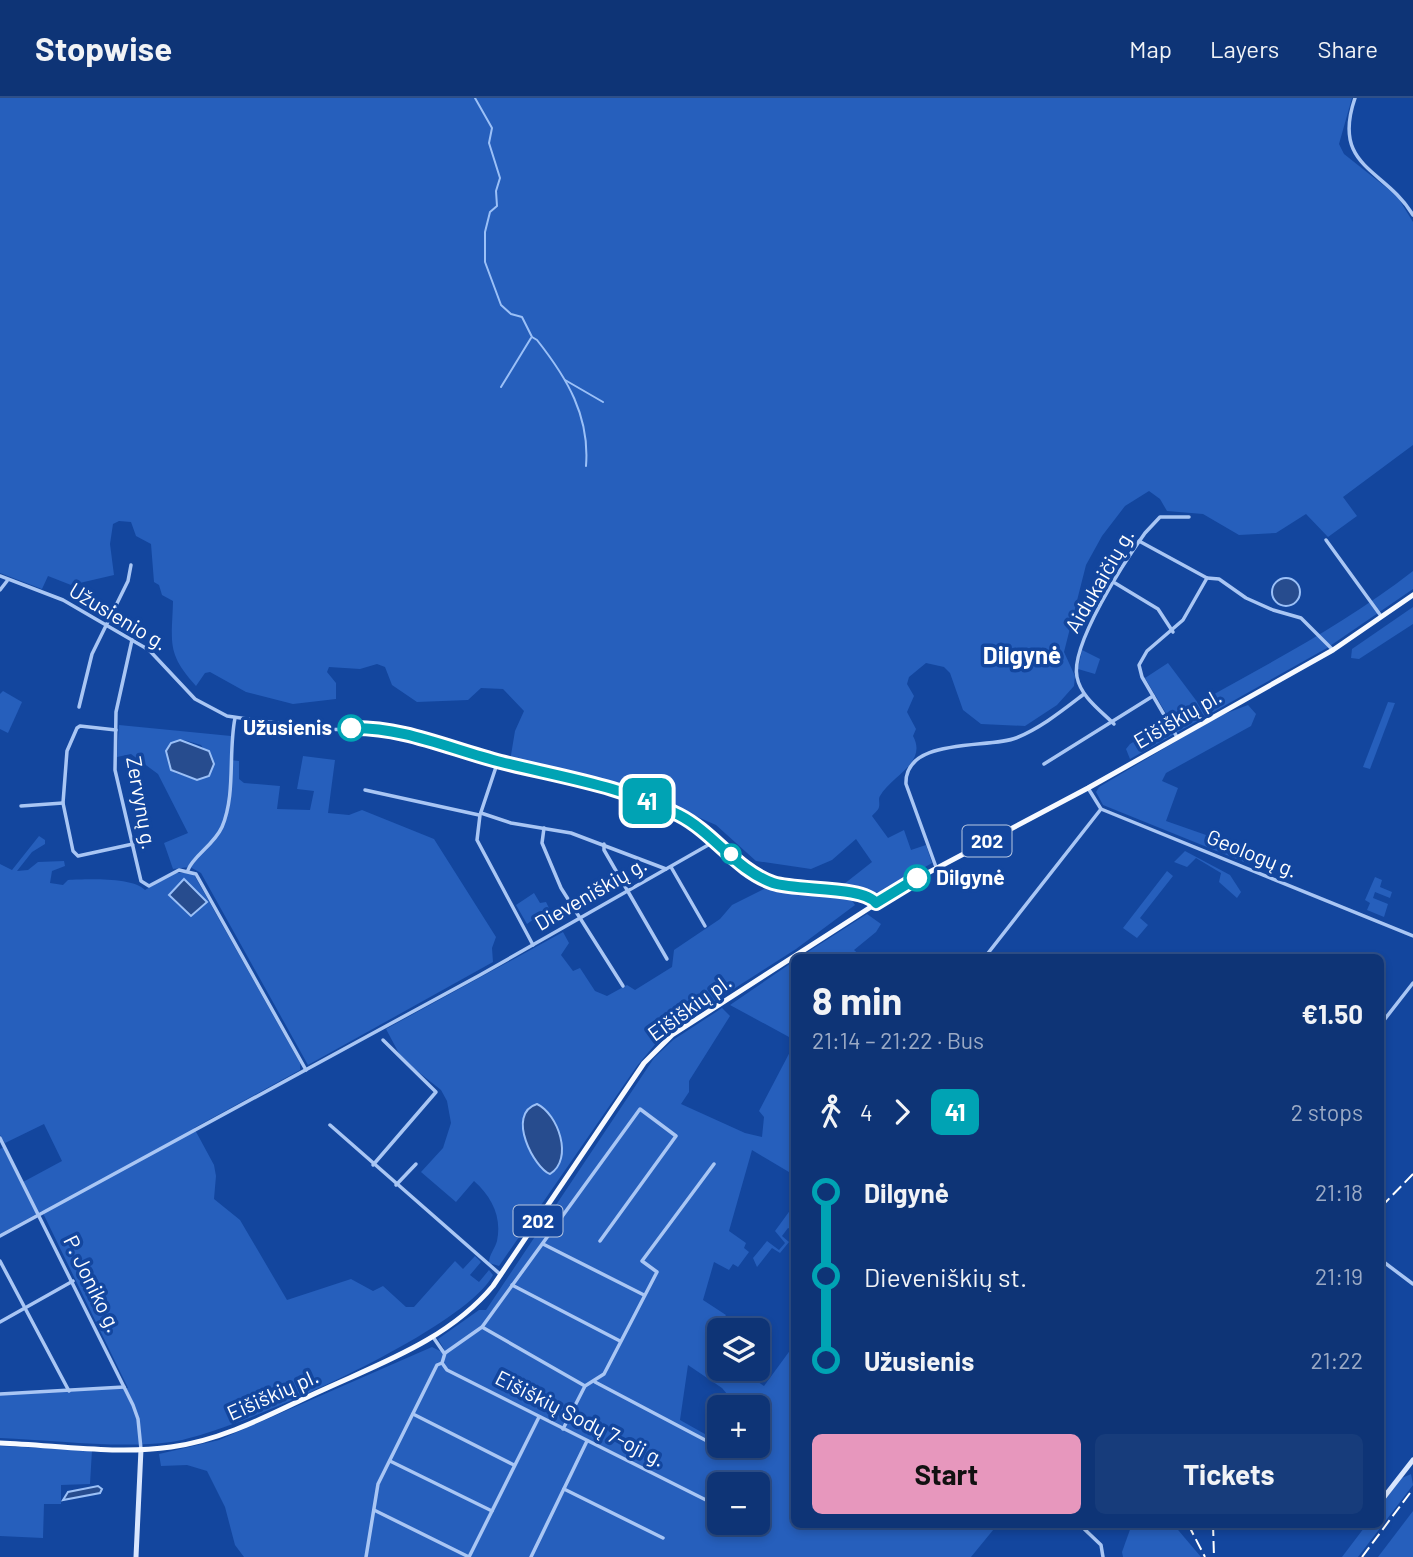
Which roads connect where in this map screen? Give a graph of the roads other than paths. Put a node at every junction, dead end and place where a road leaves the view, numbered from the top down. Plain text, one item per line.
1 (1355, 98) edge
2 (1413, 215) edge
3 (1189, 517) dead end
4 (1326, 540) dead end
5 (1139, 541) junction
6 (131, 565) dead end
7 (0, 576) edge
8 (1208, 578) junction
9 (7, 580) junction
10 (1115, 583) junction
11 (0, 590) edge
12 (1413, 595) edge
13 (1382, 618) junction
14 (107, 627) junction
15 (1173, 632) junction
16 (132, 640) junction
17 (1334, 650) junction
18 (1084, 694) junction
19 (1153, 696) junction
20 (79, 707) dead end
21 (235, 718) junction
22 (1114, 723) junction
23 (116, 730) junction
24 (1177, 737) junction
25 (498, 761) junction
26 (1044, 764) dead end
27 (1088, 788) junction
28 (365, 790) dead end
29 (63, 803) junction
30 (21, 806) dead end
31 (1101, 809) junction
32 (480, 814) junction
33 (544, 828) junction
34 (717, 840) junction
35 (133, 844) junction
36 (604, 844) junction
37 (936, 867) junction
38 (669, 868) junction
39 (185, 869) junction
40 (628, 891) junction
41 (876, 903) junction
42 (582, 917) junction
43 (705, 926) dead end
44 (1413, 936) edge
45 (533, 945) junction
46 (797, 954) edge
47 (987, 954) edge
48 (791, 958) edge
49 (667, 959) dead end
50 (1413, 983) edge
51 (623, 986) dead end
52 (1384, 1020) edge
53 (383, 1040) dead end
54 (306, 1070) junction
55 (330, 1125) dead end
56 (0, 1139) edge
57 (2, 1146) edge
58 (416, 1164) dead end
59 (714, 1164) dead end
60 (373, 1165) junction
61 (396, 1185) junction
62 (41, 1215) junction
63 (0, 1236) edge
64 (600, 1241) dead end
65 (543, 1244) junction
66 (0, 1261) edge
67 (1384, 1262) edge
68 (501, 1275) junction
69 (73, 1281) junction
70 (1413, 1284) edge
71 (512, 1285) junction
72 (644, 1295) junction
73 (26, 1307) junction
74 (0, 1322) edge
75 (482, 1327) junction
76 (433, 1337) junction
77 (620, 1341) junction
78 (445, 1353) junction
79 (442, 1363) junction
80 (595, 1382) junction
81 (585, 1386) junction
82 (124, 1387) junction
83 (69, 1391) junction
84 (0, 1394) edge
85 (413, 1414) junction
86 (539, 1417) junction
87 (563, 1429) junction
88 (587, 1441) junction
89 (707, 1441) edge
90 (0, 1443) edge
91 (141, 1449) junction
92 (1413, 1460) edge
93 (390, 1461) junction
94 (515, 1466) junction
95 (564, 1489) junction
96 (1384, 1497) edge
97 (706, 1500) dead end
98 (374, 1510) junction
99 (492, 1511) junction
100 (1083, 1528) edge
101 (663, 1538) dead end
102 (136, 1557) edge
103 (366, 1557) edge
104 (469, 1557) edge
105 (531, 1557) edge
106 (1103, 1557) edge

1 - 2 street
3 - 5 street, Aidukaičių g.
4 - 13 street
5 - 8 street
5 - 10 street, Aidukaičių g.
6 - 14 street
7 - 9 street, Užusienio g.
8 - 15 street
8 - 17 street
9 - 11 street
9 - 14 street, Užusienio g.
10 - 15 street
10 - 18 street, Aidukaičių g.
12 - 13 main road, Eišiškių pl. / 202
13 - 17 main road, Eišiškių pl. / 202
14 - 16 street, Užusienio g.
14 - 20 street
15 - 19 street
16 - 21 street, Užusienio g.
16 - 23 street, Zervynų g.
17 - 24 main road, Eišiškių pl. / 202
18 - 22 street
18 - 37 street
19 - 22 street
19 - 24 street
21 - 25 street, Užusienio g.
21 - 39 street
22 - 26 street
23 - 29 street
23 - 35 street, Zervynų g.
24 - 27 main road, Eišiškių pl. / 202
25 - 32 street
25 - 34 street, Užusienio g.
27 - 31 street
27 - 37 main road, Eišiškių pl. / 202
28 - 32 street
29 - 30 street
29 - 35 street
31 - 44 street, Geologų g.
31 - 47 street
32 - 33 street
32 - 45 street
33 - 36 street
33 - 42 street
34 - 38 street, Dieveniškių g.
34 - 41 street, Užusienio g.
35 - 39 street, Zervynų g.
36 - 38 street
36 - 40 street
37 - 41 main road, Eišiškių pl. / 202
38 - 40 street, Dieveniškių g.
38 - 43 street
39 - 54 street
40 - 42 street, Dieveniškių g.
40 - 49 street
41 - 46 main road, Eišiškių pl. / 202
42 - 45 street, Dieveniškių g.
42 - 51 street
45 - 54 street, Dieveniškių g.
48 - 68 main road, Eišiškių pl. / 202
50 - 52 street
53 - 60 street
54 - 62 street, Dieveniškių g.
55 - 60 street
56 - 57 street, P. Joniko g.
57 - 62 street, P. Joniko g.
58 - 61 street
59 - 72 street
60 - 61 street
61 - 68 street
62 - 63 street, Dieveniškių g.
62 - 69 street, P. Joniko g.
64 - 65 street
65 - 71 street
65 - 72 street
66 - 73 street
67 - 70 street
68 - 76 main road, Eišiškių pl. / 202
69 - 73 street
69 - 82 street, P. Joniko g.
71 - 75 street
71 - 77 street
72 - 77 street
73 - 74 street
73 - 83 street
75 - 78 street
75 - 81 street
76 - 78 street
76 - 91 main road, Eišiškių pl. / 202
77 - 80 street
78 - 79 street
79 - 85 street
79 - 86 street, Eišiškių Sodų 7-oji g.
80 - 81 street
80 - 89 street
81 - 87 street
82 - 83 street
82 - 91 street, P. Joniko g.
83 - 84 street
85 - 93 street
85 - 94 street
86 - 87 street, Eišiškių Sodų 7-oji g.
86 - 94 street
87 - 88 street, Eišiškių Sodų 7-oji g.
88 - 95 street
88 - 97 street, Eišiškių Sodų 7-oji g.
90 - 91 main road, Eišiškių pl. / 202
91 - 102 main road
92 - 96 main road
93 - 98 street
93 - 99 street
94 - 99 street
95 - 101 street
95 - 105 street
98 - 103 street
98 - 104 street
99 - 104 street
100 - 106 street

